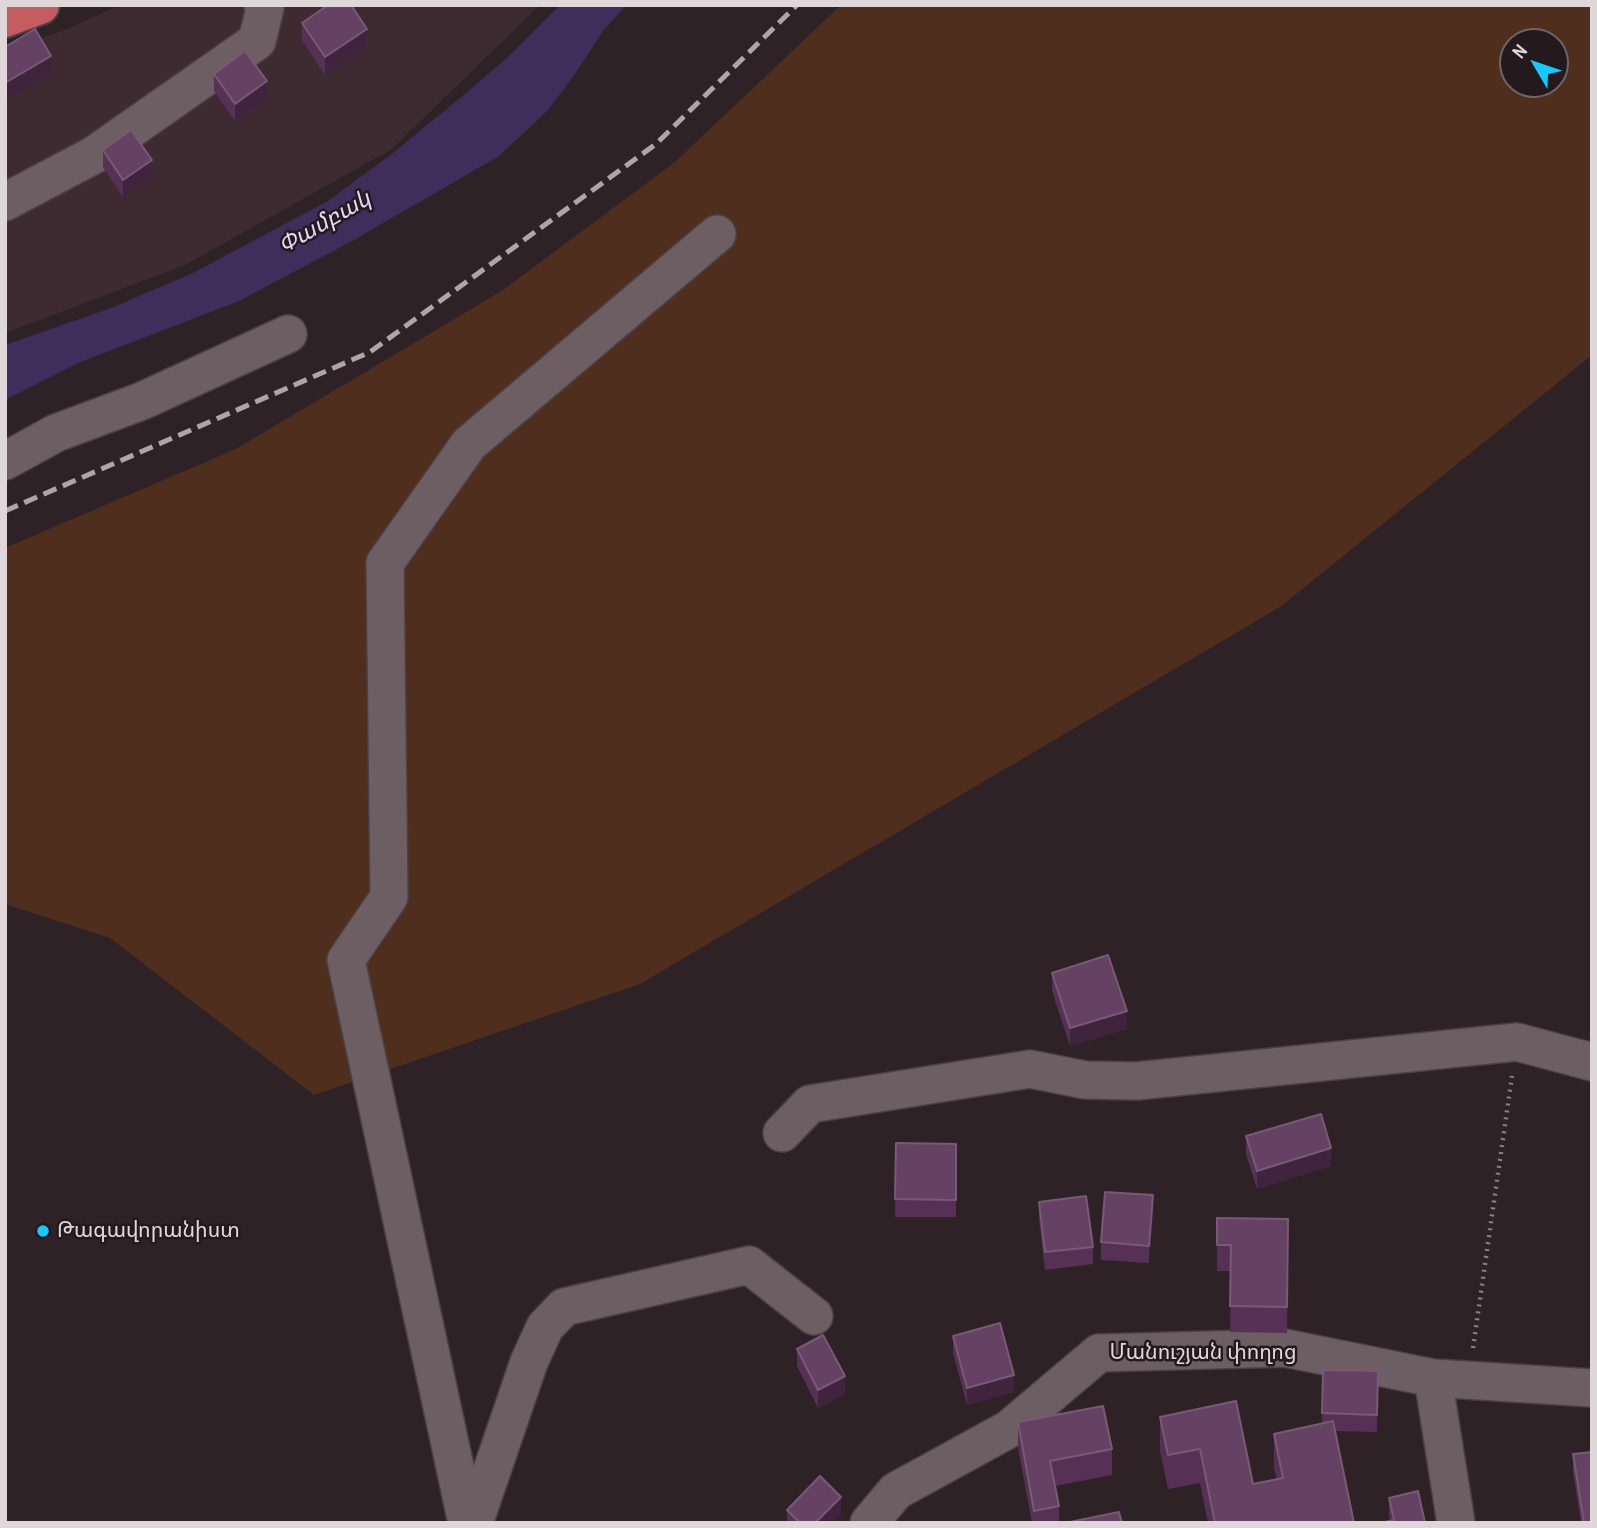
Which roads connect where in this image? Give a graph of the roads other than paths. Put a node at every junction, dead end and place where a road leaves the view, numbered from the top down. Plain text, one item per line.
1 (40, 5) edge
2 (263, 5) edge
3 (5, 18) edge
4 (5, 202) edge
5 (717, 234) dead end
6 (288, 334) dead end
7 (5, 461) edge
8 (1592, 1062) edge
9 (782, 1133) dead end
10 (814, 1316) dead end
11 (1451, 1379) junction
12 (1592, 1388) edge
13 (467, 1523) edge
14 (474, 1523) edge
15 (869, 1523) edge
16 (1456, 1523) edge

1 - 3 highway
2 - 4 street
5 - 13 street
6 - 7 street
8 - 9 street
10 - 14 street
11 - 12 street, Մանուշյան փողոց
11 - 15 street, Մանուշյան փողոց
11 - 16 street

